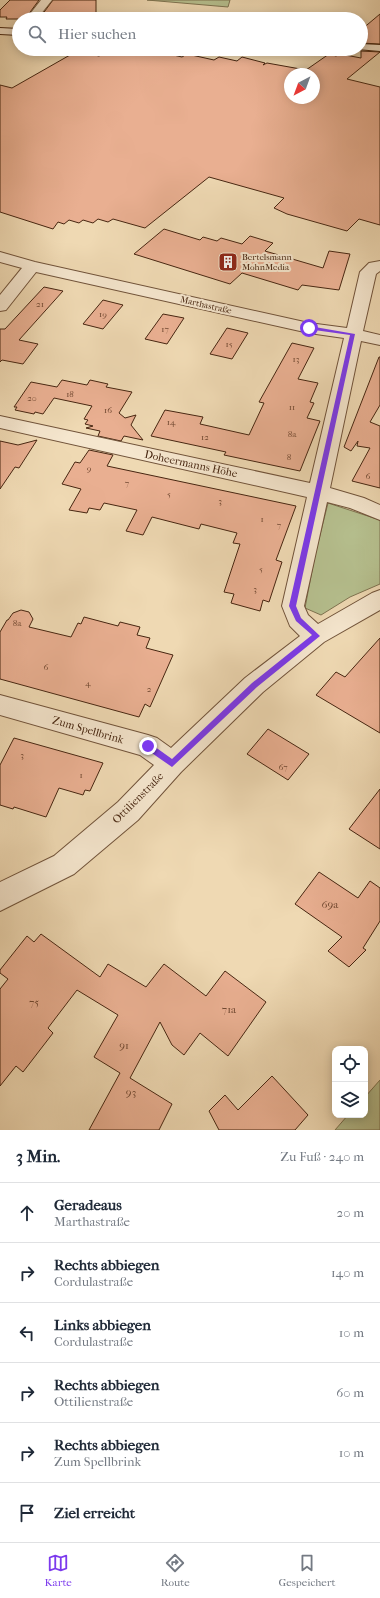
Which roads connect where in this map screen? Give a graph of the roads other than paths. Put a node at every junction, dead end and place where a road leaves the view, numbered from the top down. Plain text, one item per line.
1 (47, 0) edge
2 (37, 12) edge
3 (0, 31) edge
4 (12, 32) edge
5 (368, 47) edge
6 (380, 48) edge
7 (0, 257) edge
8 (32, 266) junction
9 (378, 266) edge
10 (0, 306) edge
11 (353, 334) junction
12 (380, 340) edge
13 (0, 422) edge
14 (318, 492) junction
15 (380, 513) edge
16 (380, 599) edge
17 (316, 636) junction
18 (0, 705) edge
19 (172, 764) junction
20 (0, 897) edge

1 - 2 street
3 - 4 street
5 - 6 street
7 - 8 street, Marthastraße
8 - 10 street
8 - 11 street, Marthastraße
9 - 11 street
11 - 12 street, Marthastraße
11 - 14 street
13 - 14 street, Doheermanns Höhe
14 - 15 street, Doheermanns Höhe
14 - 17 street
16 - 17 street, Ottilienstraße
17 - 19 street, Ottilienstraße
18 - 19 street, Zum Spellbrink
19 - 20 street, Ottilienstraße

